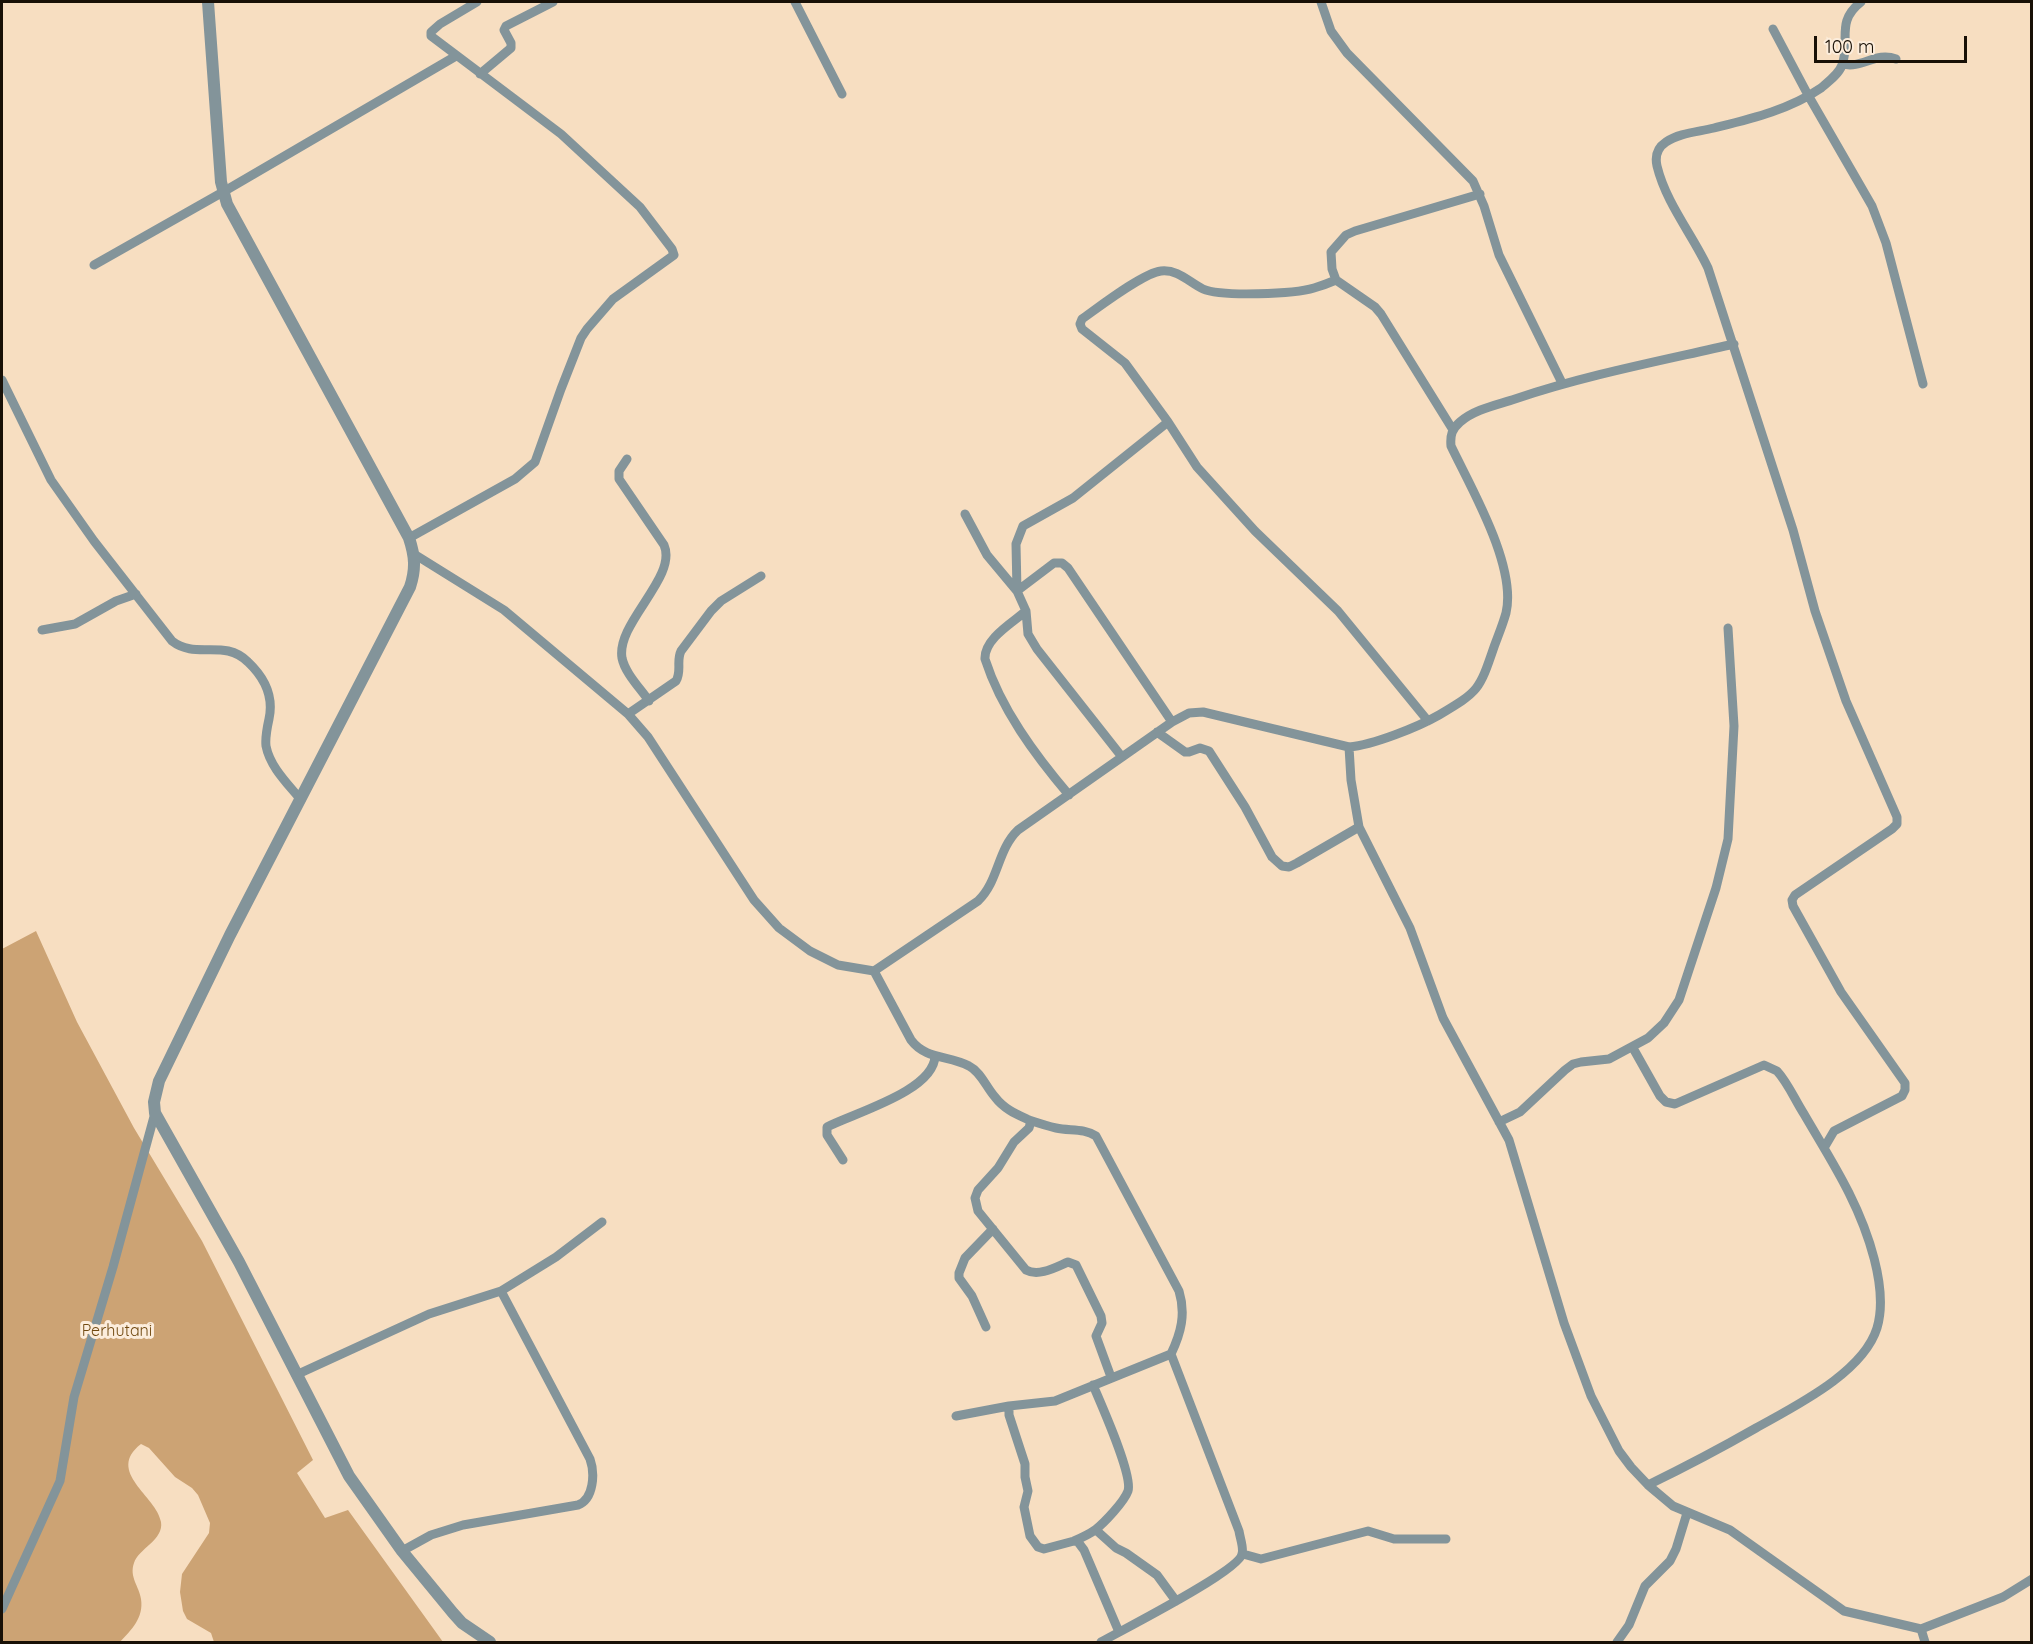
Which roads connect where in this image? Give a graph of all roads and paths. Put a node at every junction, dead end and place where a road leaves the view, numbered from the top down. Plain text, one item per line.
1 (208, 2) edge
2 (477, 2) edge
3 (553, 2) edge
4 (795, 2) edge
5 (1321, 2) edge
6 (1861, 2) edge
7 (1773, 29) dead end
8 (456, 56) junction
9 (1896, 59) dead end
10 (1843, 64) junction
11 (480, 74) junction
12 (842, 94) dead end
13 (1808, 95) junction
14 (223, 192) junction
15 (1480, 194) junction
16 (94, 265) dead end
17 (1336, 280) junction
18 (1734, 344) junction
19 (2, 380) edge
20 (1562, 383) junction
21 (1923, 384) dead end
22 (1168, 422) junction
23 (1452, 430) junction
24 (627, 459) dead end
25 (965, 514) dead end
26 (409, 538) junction
27 (414, 554) junction
28 (761, 576) dead end
29 (1017, 591) junction
30 (136, 594) junction
31 (1026, 612) junction
32 (1728, 628) dead end
33 (42, 630) dead end
34 (648, 701) junction
35 (628, 714) junction
36 (1428, 721) junction
37 (1172, 722) junction
38 (1157, 732) junction
39 (1349, 747) junction
40 (1122, 757) junction
41 (1069, 795) junction
42 (302, 800) junction
43 (1359, 827) junction
44 (874, 971) junction
45 (1633, 1048) junction
46 (935, 1056) junction
47 (155, 1113) junction
48 (1031, 1120) junction
49 (1499, 1122) junction
50 (1824, 1148) junction
51 (843, 1160) dead end
52 (602, 1222) dead end
53 (993, 1229) junction
54 (501, 1291) junction
55 (986, 1327) dead end
56 (1171, 1354) junction
57 (296, 1375) junction
58 (1111, 1377) junction
59 (1093, 1385) junction
60 (1009, 1406) junction
61 (956, 1416) dead end
62 (1648, 1485) junction
63 (1687, 1513) junction
64 (1096, 1530) junction
65 (1446, 1539) dead end
66 (1074, 1541) junction
67 (402, 1551) junction
68 (1243, 1554) junction
69 (2031, 1579) edge
70 (1176, 1601) junction
71 (2, 1610) edge
72 (1921, 1629) junction
73 (1119, 1632) junction
74 (490, 1642) edge
75 (1101, 1642) edge
76 (1617, 1642) edge
77 (1925, 1642) edge

1 - 14 street
2 - 8 street
3 - 11 street
4 - 12 street
5 - 15 street
6 - 10 street
7 - 13 street
8 - 11 street
8 - 14 street
9 - 10 street
10 - 13 street
11 - 26 street
13 - 18 street
13 - 21 street
14 - 16 street
14 - 26 street
15 - 17 street
15 - 20 street
17 - 22 street
17 - 23 street
18 - 20 street
18 - 50 street
19 - 30 street
20 - 23 street
22 - 29 street
22 - 36 street
23 - 36 street
24 - 34 street
25 - 29 street
26 - 27 street
27 - 35 street
27 - 42 street
28 - 34 street
29 - 31 street
29 - 37 street
30 - 33 street
30 - 42 street
31 - 40 street
31 - 41 street
32 - 45 street
34 - 35 street
35 - 44 street
36 - 39 street
37 - 38 street
37 - 39 street
38 - 40 street
38 - 43 street
39 - 43 street
40 - 41 street
41 - 44 street
42 - 47 street
43 - 49 street
44 - 46 street
45 - 49 street
45 - 50 street
46 - 48 street
46 - 51 street
47 - 57 street
47 - 71 street
48 - 53 street
48 - 56 street
49 - 62 street
50 - 62 street
52 - 54 street
53 - 55 street
53 - 58 street
54 - 57 street
54 - 67 street
56 - 58 street
56 - 68 street
57 - 67 street
58 - 59 street
59 - 60 street
59 - 64 street
60 - 61 street
60 - 66 street
62 - 63 street
63 - 72 street
63 - 76 street
64 - 66 street
64 - 70 street
65 - 68 street
66 - 73 street
67 - 74 street
68 - 70 street
69 - 72 street
70 - 73 street
72 - 77 street
73 - 75 street

